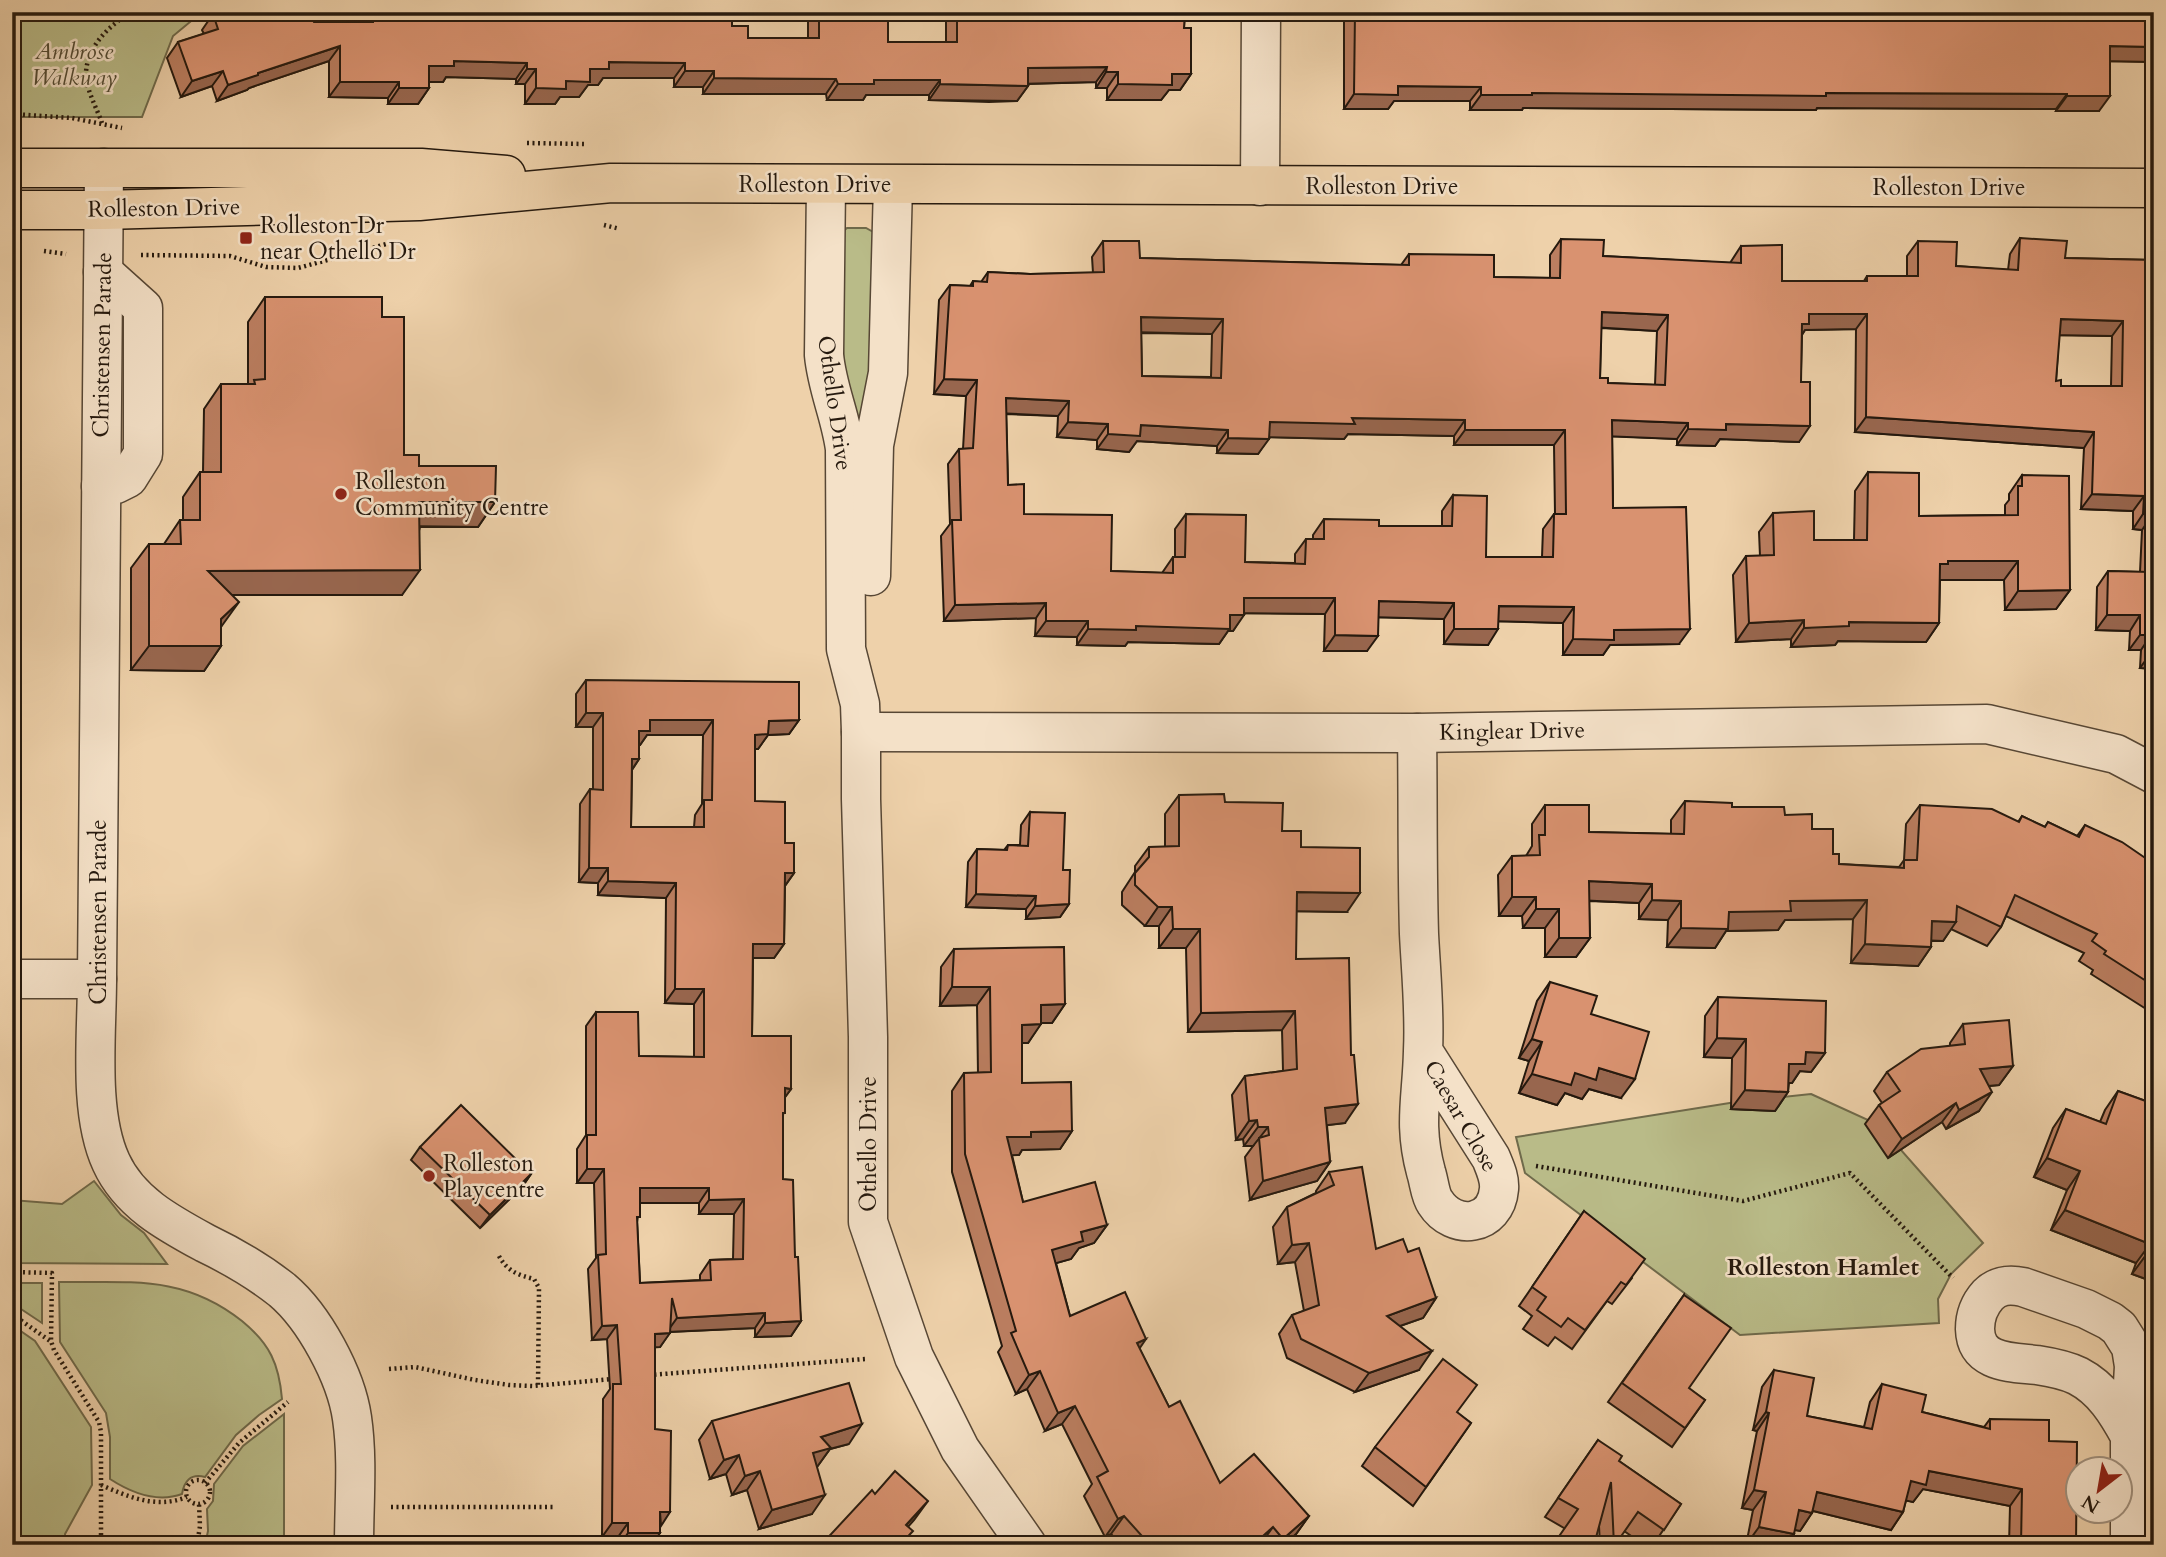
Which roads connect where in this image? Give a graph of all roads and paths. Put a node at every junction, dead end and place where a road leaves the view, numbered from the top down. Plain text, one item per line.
1 (132, 12) edge
2 (1261, 12) edge
3 (102, 123) dead end
4 (12, 168) edge
5 (104, 168) junction
6 (610, 183) junction
7 (826, 185) junction
8 (893, 185) junction
9 (1260, 186) junction
10 (2154, 188) edge
11 (12, 209) edge
12 (104, 210) junction
13 (861, 718) junction
14 (1417, 733) junction
15 (2154, 775) edge
16 (12, 979) edge
17 (97, 979) junction
18 (1423, 1051) junction
19 (1491, 1158) junction
20 (499, 1256) dead end
21 (12, 1272) edge
22 (1980, 1306) junction
23 (12, 1314) edge
24 (51, 1341) junction
25 (865, 1359) dead end
26 (389, 1369) dead end
27 (643, 1376) edge
28 (617, 1378) edge
29 (538, 1385) junction
30 (288, 1402) dead end
31 (2130, 1436) junction
32 (205, 1483) junction
33 (101, 1485) junction
34 (187, 1497) junction
35 (200, 1504) junction
36 (390, 1507) dead end
37 (554, 1507) dead end
38 (101, 1545) edge
39 (197, 1545) edge
40 (354, 1545) edge
41 (1027, 1545) edge
42 (2130, 1545) edge

1 - 3 path
2 - 9 street
4 - 5 main road, Rolleston Drive
5 - 6 main road, Rolleston Drive
5 - 12 street, Christensen Parade
6 - 7 main road, Rolleston Drive
6 - 12 main road, Rolleston Drive
7 - 8 main road, Rolleston Drive
7 - 13 street, Othello Drive
8 - 9 main road, Rolleston Drive
8 - 13 street, Othello Drive
9 - 10 main road, Rolleston Drive
11 - 12 main road, Rolleston Drive
12 - 17 street, Christensen Parade
13 - 14 street, Kinglear Drive
13 - 41 street, Othello Drive
14 - 15 street, Kinglear Drive
14 - 18 street, Caesar Close
16 - 17 street
17 - 40 street, Christensen Parade
18 - 19 street, Caesar Close
18 - 19 street, Caesar Close
19 - 22 path
20 - 29 path
21 - 24 path
22 - 31 street
22 - 31 street
23 - 24 path
24 - 33 path
25 - 27 path
26 - 29 path
28 - 29 path
30 - 32 path
31 - 42 street
32 - 34 path
32 - 35 path
33 - 34 path
33 - 38 path
34 - 35 path
35 - 39 path
36 - 37 path

